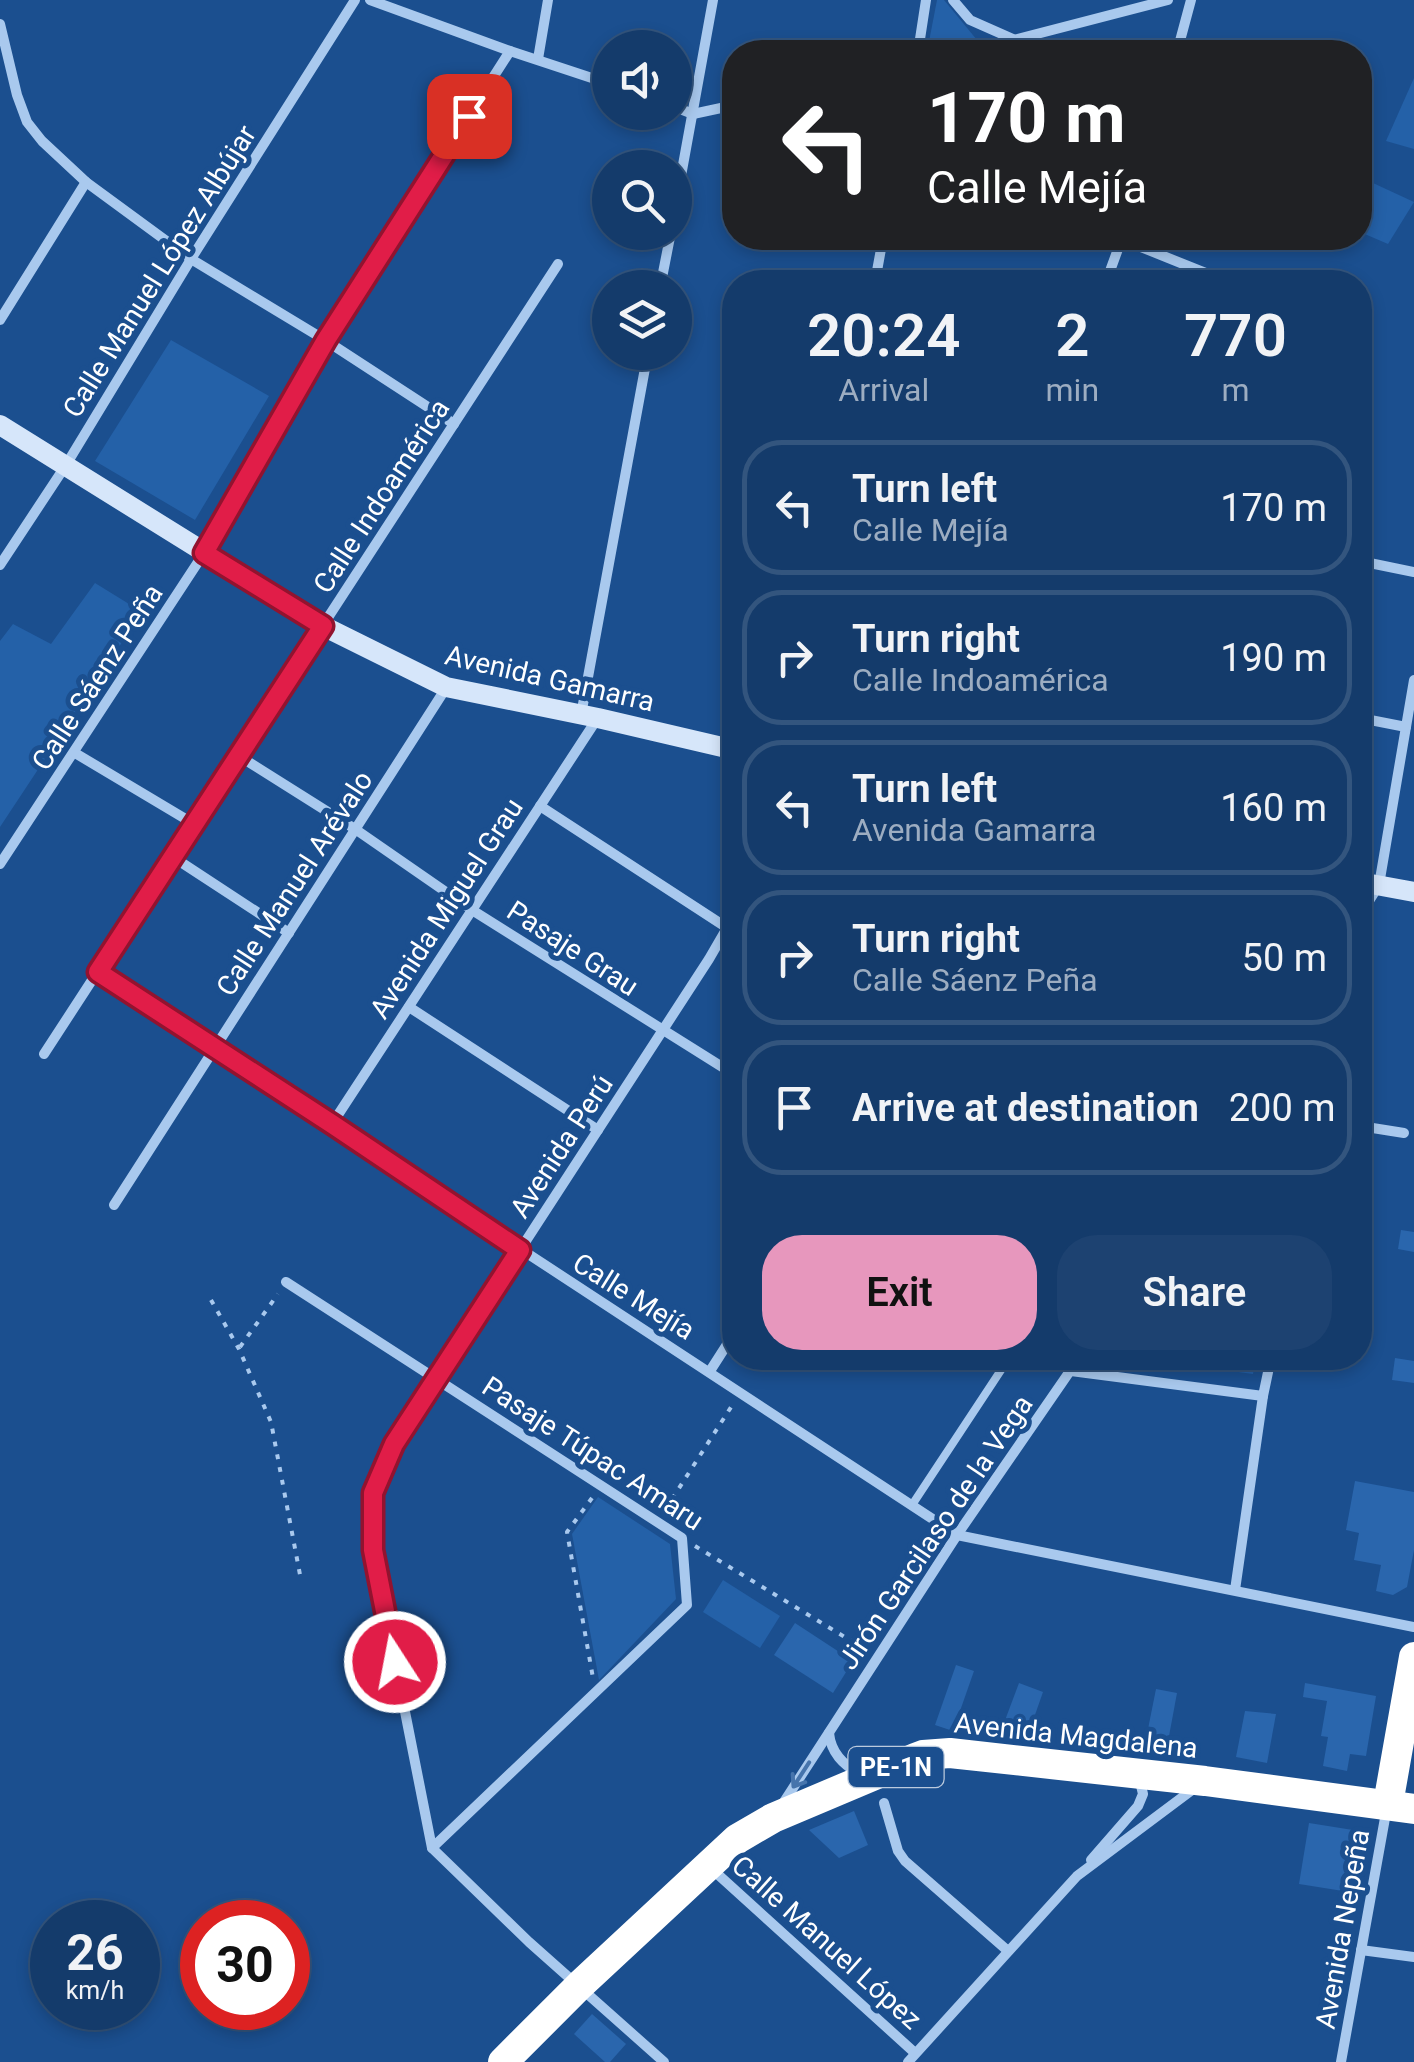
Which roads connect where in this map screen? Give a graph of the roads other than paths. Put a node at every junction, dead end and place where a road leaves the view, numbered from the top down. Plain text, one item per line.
1 (355, 0) edge
2 (370, 0) edge
3 (412, 0) edge
4 (548, 0) edge
5 (713, 0) edge
6 (926, 0) edge
7 (953, 0) edge
8 (1168, 0) edge
9 (1191, 0) edge
10 (409, 14) junction
11 (0, 24) edge
12 (1014, 39) junction
13 (920, 40) edge
14 (1010, 40) edge
15 (1180, 40) edge
16 (510, 51) junction
17 (538, 59) junction
18 (592, 78) edge
19 (722, 108) edge
20 (692, 114) joint
21 (86, 182) junction
22 (1151, 250) edge
23 (191, 259) junction
24 (558, 264) dead end
25 (1199, 270) edge
26 (0, 320) edge
27 (326, 340) junction
28 (645, 370) edge
29 (0, 424) edge
30 (454, 424) junction
31 (66, 465) junction
32 (204, 553) junction
33 (1372, 564) edge
34 (0, 565) edge
35 (1414, 572) edge
36 (323, 626) junction
37 (1414, 680) edge
38 (446, 687) junction
39 (590, 716) junction
40 (1372, 720) edge
41 (1406, 727) junction
42 (722, 747) edge
43 (75, 752) junction
44 (239, 756) junction
45 (540, 806) junction
46 (194, 824) junction
47 (355, 829) junction
48 (173, 858) junction
49 (0, 864) edge
50 (1372, 870) edge
51 (1372, 884) edge
52 (1414, 892) edge
53 (472, 910) junction
54 (722, 925) edge
55 (289, 933) junction
56 (722, 944) edge
57 (98, 972) junction
58 (409, 1007) junction
59 (662, 1032) junction
60 (214, 1049) junction
61 (44, 1054) dead end
62 (722, 1068) edge
63 (332, 1124) junction
64 (1372, 1128) edge
65 (598, 1130) junction
66 (1404, 1133) dead end
67 (114, 1205) dead end
68 (520, 1250) junction
69 (286, 1282) road end
70 (722, 1352) edge
71 (710, 1370) junction
72 (1002, 1370) edge
73 (1268, 1370) edge
74 (1070, 1371) joint
75 (436, 1379) junction
76 (1263, 1396) junction
77 (912, 1504) junction
78 (958, 1534) junction
79 (1234, 1590) junction
80 (1414, 1627) edge
81 (1414, 1656) edge
82 (829, 1732) junction
83 (1138, 1775) junction
84 (1206, 1781) junction
85 (876, 1791) junction
86 (1401, 1807) edge
87 (774, 1818) junction
88 (432, 1848) junction
89 (708, 1866) junction
90 (1078, 1876) junction
91 (1361, 1950) junction
92 (1008, 1952) junction
93 (1414, 1958) edge
94 (580, 1986) junction
95 (912, 2057) edge
96 (504, 2062) edge
97 (664, 2062) edge
98 (1341, 2062) edge

1 - 23 street, Calle Manuel López Albújar
2 - 10 street
3 - 10 street
4 - 17 street
5 - 20 street
6 - 13 street
7 - 12 street
8 - 12 street
9 - 15 street
10 - 16 street
11 - 21 street
12 - 14 street
16 - 17 street
16 - 27 street, Calle Sáenz Peña
17 - 18 street
19 - 20 street
21 - 23 street
21 - 26 street
22 - 25 street
23 - 27 street
23 - 31 street, Calle Manuel López Albújar
24 - 30 street, Calle Indoamérica
27 - 30 street
27 - 32 street, Calle Sáenz Peña
28 - 39 street, Avenida Miguel Grau
29 - 31 street, Avenida Gamarra
30 - 36 street, Calle Indoamérica
31 - 32 street, Avenida Gamarra
31 - 34 street, Calle Manuel López Albújar
32 - 36 street, Avenida Gamarra
32 - 43 street, Calle Sáenz Peña
33 - 35 street
36 - 38 street, Avenida Gamarra
36 - 44 street, Calle Indoamérica
37 - 41 street
38 - 39 street, Avenida Gamarra
38 - 47 street, Calle Manuel Arévalo
39 - 42 street, Avenida Gamarra
39 - 45 street, Avenida Miguel Grau
40 - 41 street
41 - 50 street
43 - 46 street
43 - 49 street, Calle Sáenz Peña
44 - 46 street, Calle Indoamérica
44 - 47 street, Pasaje Grau
45 - 53 street, Avenida Miguel Grau
45 - 54 street
46 - 48 street, Calle Indoamérica
47 - 53 street, Pasaje Grau
47 - 55 street, Calle Manuel Arévalo
48 - 55 street
48 - 57 street, Calle Indoamérica
51 - 52 street
53 - 58 street, Avenida Miguel Grau
53 - 59 street, Pasaje Grau
55 - 60 street, Calle Manuel Arévalo
56 - 59 street, Avenida Perú
57 - 60 street, Calle Mejía
57 - 61 street, Calle Indoamérica
58 - 63 street, Avenida Miguel Grau
58 - 65 street
59 - 62 street, Pasaje Grau
59 - 65 street, Avenida Perú
60 - 63 street, Calle Mejía
60 - 67 street, Calle Manuel Arévalo
63 - 68 street, Calle Mejía
64 - 66 street
65 - 68 street, Avenida Perú
68 - 71 street, Calle Mejía
68 - 75 street, Avenida Perú
69 - 75 street, Pasaje Túpac Amaru
70 - 71 street
71 - 77 street, Calle Mejía
72 - 77 lane
73 - 76 street
74 - 76 street
74 - 78 street, Jirón Garcilaso de la Vega
75 - 88 street, Avenida Perú
75 - 88 street, Pasaje Túpac Amaru
76 - 79 street
77 - 78 street, Calle Mejía
78 - 79 street, Calle Mejía
78 - 82 street, Jirón Garcilaso de la Vega
79 - 80 street, Calle Mejía
81 - 86 highway
82 - 85 street
82 -> 87 street, Jirón Garcilaso de la Vega
83 - 84 highway, Avenida Magdalena / PE-1N
83 - 85 highway, Avenida Magdalena / PE-1N
83 - 90 street
84 - 86 highway, Avenida Magdalena / PE-1N
84 - 90 street
85 - 87 highway, Avenida Magdalena / PE-1N
85 - 92 street
86 - 91 street, Avenida Nepeña
87 - 89 highway, Avenida Magdalena / PE-1N
88 - 94 street
89 - 94 highway, Avenida Magdalena / PE-1N
89 - 95 street, Calle Manuel López
90 - 92 street
91 - 93 street
91 - 98 street, Avenida Nepeña
92 - 95 street
94 - 96 highway, Avenida Magdalena / PE-1N
94 - 97 street

